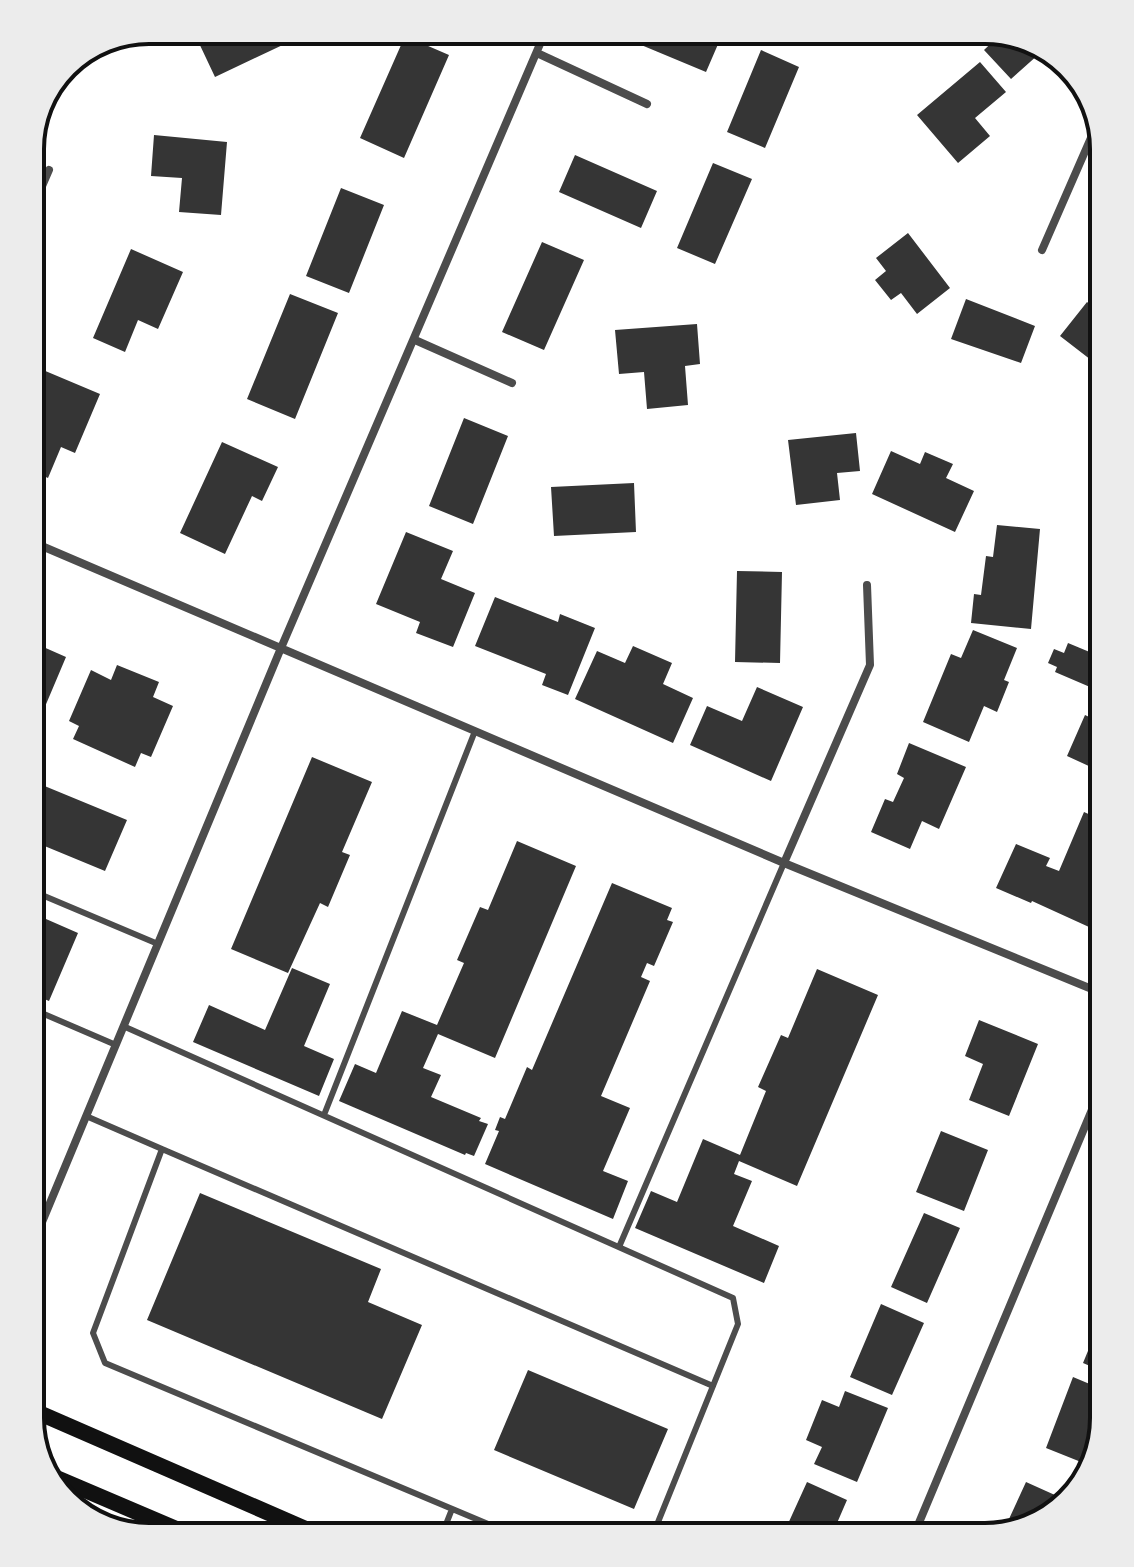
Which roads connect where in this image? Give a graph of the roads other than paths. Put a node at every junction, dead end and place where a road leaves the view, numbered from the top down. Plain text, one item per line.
1 (541, 44) edge
2 (537, 53) junction
3 (647, 104) dead end
4 (1089, 141) edge
5 (49, 170) dead end
6 (44, 182) edge
7 (1042, 250) dead end
8 (415, 340) junction
9 (512, 383) dead end
10 (44, 547) edge
11 (867, 585) dead end
12 (281, 648) junction
13 (475, 731) junction
14 (784, 863) junction
15 (44, 896) edge
16 (158, 944) junction
17 (1090, 988) edge
18 (44, 1014) edge
19 (123, 1026) junction
20 (116, 1045) junction
21 (1090, 1114) edge
22 (324, 1115) junction
23 (86, 1116) junction
24 (162, 1149) junction
25 (44, 1217) edge
26 (619, 1247) junction
27 (713, 1386) junction
28 (44, 1415) edge
29 (66, 1482) edge
30 (452, 1509) junction
31 (162, 1523) edge
32 (292, 1523) edge
33 (446, 1523) edge
34 (486, 1523) edge
35 (658, 1523) edge
36 (919, 1523) edge

1 - 2 street
2 - 3 street
2 - 8 street
4 - 7 street
5 - 6 street
8 - 9 street
8 - 12 street
10 - 12 street
11 - 14 street
12 - 13 street
12 - 16 street
13 - 14 street
13 - 22 lane
14 - 17 street
14 - 26 lane
15 - 16 lane
16 - 19 street
18 - 20 lane
19 - 20 street
19 - 22 lane
20 - 23 street
21 - 36 street
22 - 26 lane
23 - 24 lane
23 - 25 street
24 - 27 lane
24 - 30 lane
26 - 27 lane
27 - 35 lane
28 - 32 main road
29 - 31 main road
30 - 33 lane
30 - 34 lane

